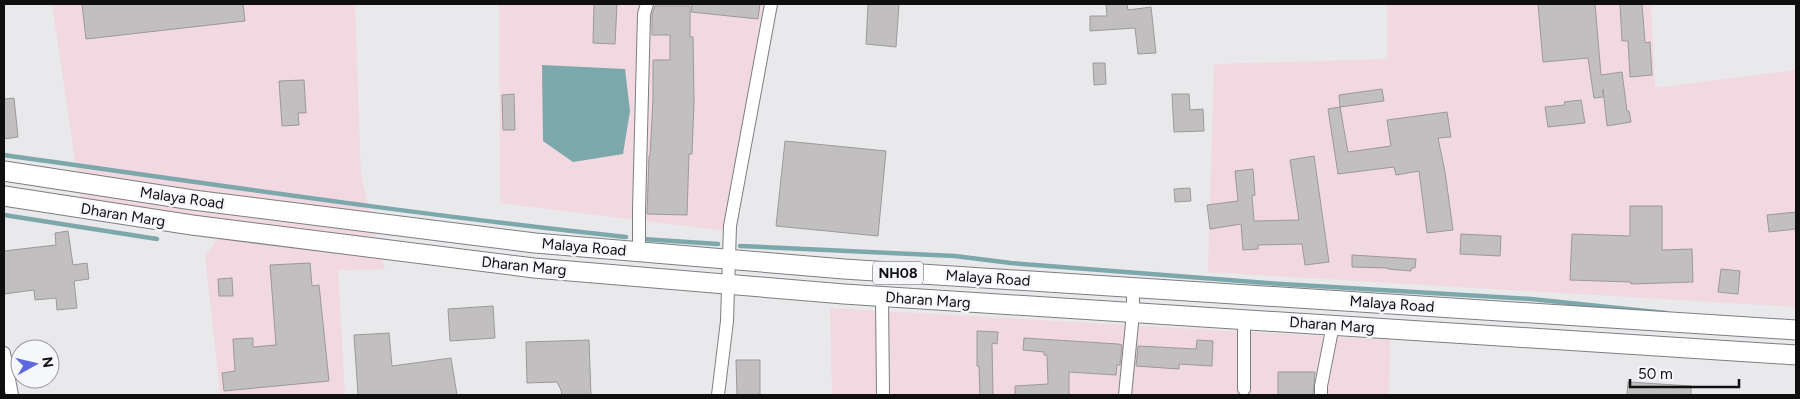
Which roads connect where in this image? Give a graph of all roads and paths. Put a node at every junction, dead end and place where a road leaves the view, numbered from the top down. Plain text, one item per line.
1 (647, 4) edge
2 (771, 4) edge
3 (4, 171) edge
4 (4, 196) edge
5 (490, 237) junction
6 (639, 252) junction
7 (729, 259) junction
8 (488, 262) junction
9 (728, 285) junction
10 (1133, 288) junction
11 (882, 297) junction
12 (1133, 313) junction
13 (1244, 320) junction
14 (1333, 325) junction
15 (1796, 330) edge
16 (4, 353) edge
17 (1796, 355) edge
18 (1244, 389) dead end
19 (12, 395) edge
20 (718, 395) edge
21 (883, 395) edge
22 (1125, 395) edge
23 (1321, 395) edge

1 - 6 street
2 - 7 street
3 - 5 main road, Malaya Road / NH08
4 - 8 main road, Dharan Marg / NH08
5 - 6 main road, Malaya Road / NH08
5 - 8 main road
6 - 7 main road, Malaya Road / NH08
7 - 9 street
7 - 10 main road, Malaya Road / NH08
8 - 9 main road, Dharan Marg / NH08
9 - 11 main road, Dharan Marg / NH08
9 - 20 street
10 - 12 street
10 - 15 main road, Malaya Road / NH08
11 - 12 main road, Dharan Marg / NH08
11 - 21 street
12 - 13 main road, Dharan Marg / NH08
12 - 22 street
13 - 14 main road, Dharan Marg / NH08
13 - 18 street
14 - 17 main road, Dharan Marg / NH08
14 - 23 street
16 - 19 street

